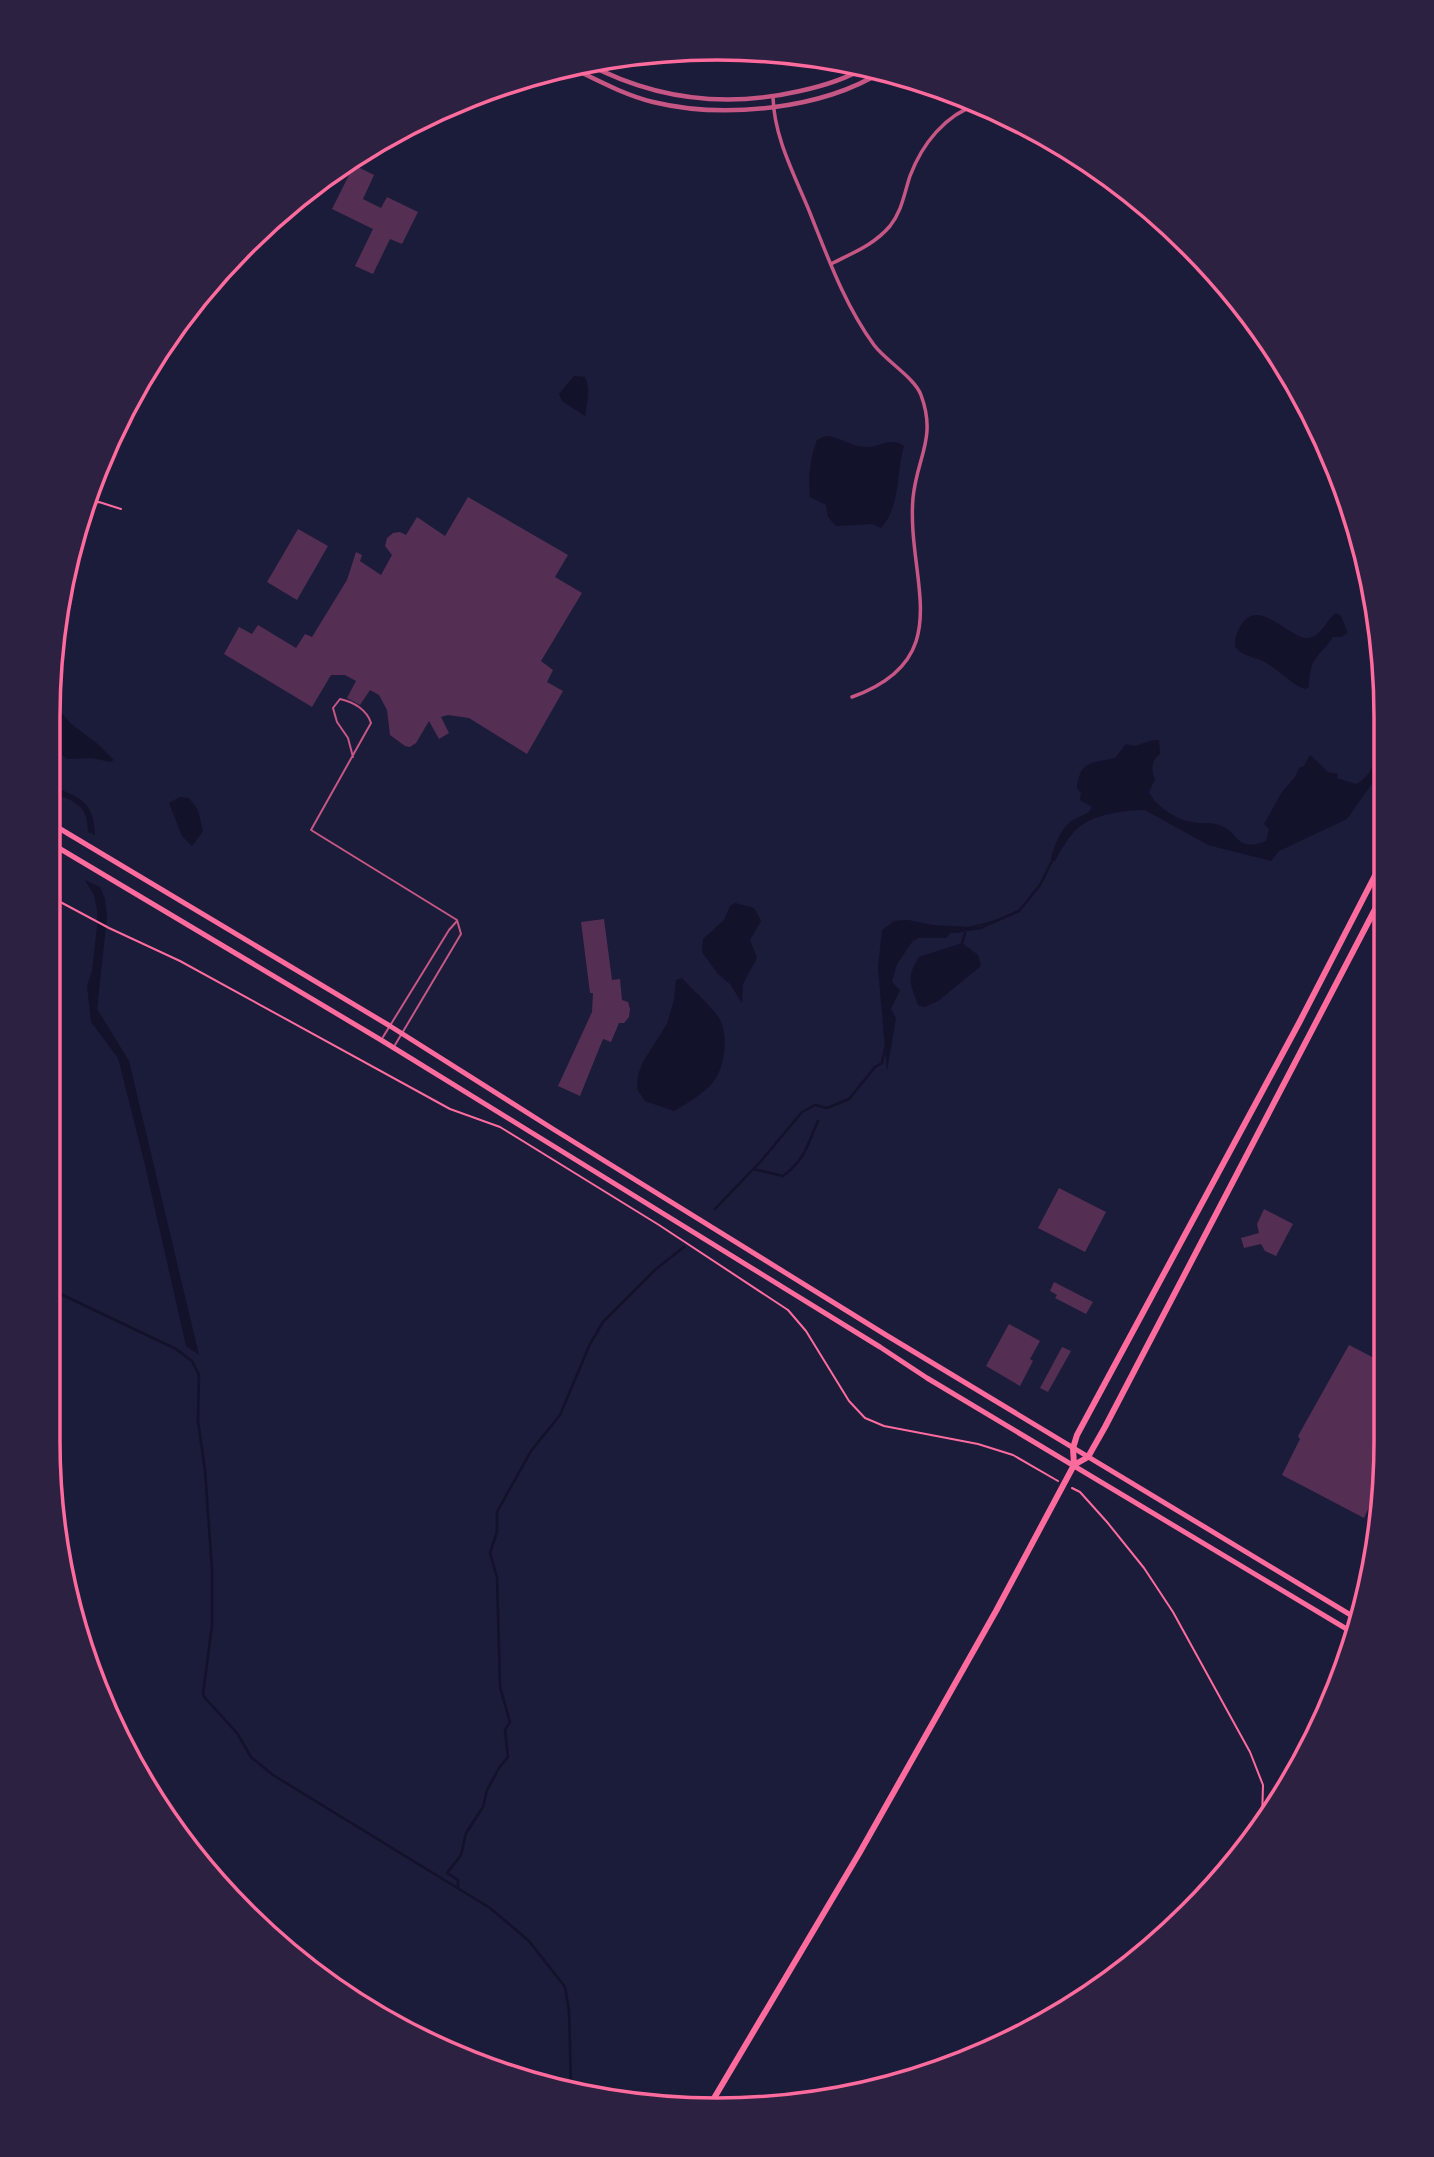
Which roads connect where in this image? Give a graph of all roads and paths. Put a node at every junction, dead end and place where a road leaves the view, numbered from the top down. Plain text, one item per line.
1 (599, 70) edge
2 (584, 73) edge
3 (851, 73) edge
4 (872, 78) edge
5 (773, 97) junction
6 (773, 107) junction
7 (968, 109) edge
8 (831, 264) junction
9 (95, 502) edge
10 (121, 509) dead end
11 (852, 697) dead end
12 (353, 757) junction
13 (59, 828) edge
14 (59, 849) edge
15 (1375, 875) edge
16 (59, 901) edge
17 (1375, 909) edge
18 (457, 920) junction
19 (390, 1026) junction
20 (402, 1034) junction
21 (381, 1040) junction
22 (393, 1047) junction
23 (1073, 1448) junction
24 (1088, 1457) junction
25 (1074, 1465) junction
26 (1052, 1478) dead end
27 (1080, 1492) dead end
28 (1351, 1615) edge
29 (1346, 1630) edge
30 (1262, 1807) edge
31 (714, 2098) edge

1 - 5 street
2 - 6 street
3 - 5 street
4 - 6 street
5 - 6 street
6 - 8 street
7 - 8 street
8 - 11 street
9 - 10 path
12 - 12 lane
12 - 18 lane
13 - 19 main road
14 - 21 main road
15 - 23 main road
16 - 26 path
17 - 24 main road
18 - 19 lane
18 - 20 lane
19 - 20 main road
19 - 21 lane
20 - 22 lane
20 - 23 main road
21 - 22 main road
22 - 25 main road
23 - 24 main road
23 - 25 main road
24 - 25 main road
24 - 28 main road
25 - 29 main road
25 - 31 main road
27 - 30 path

